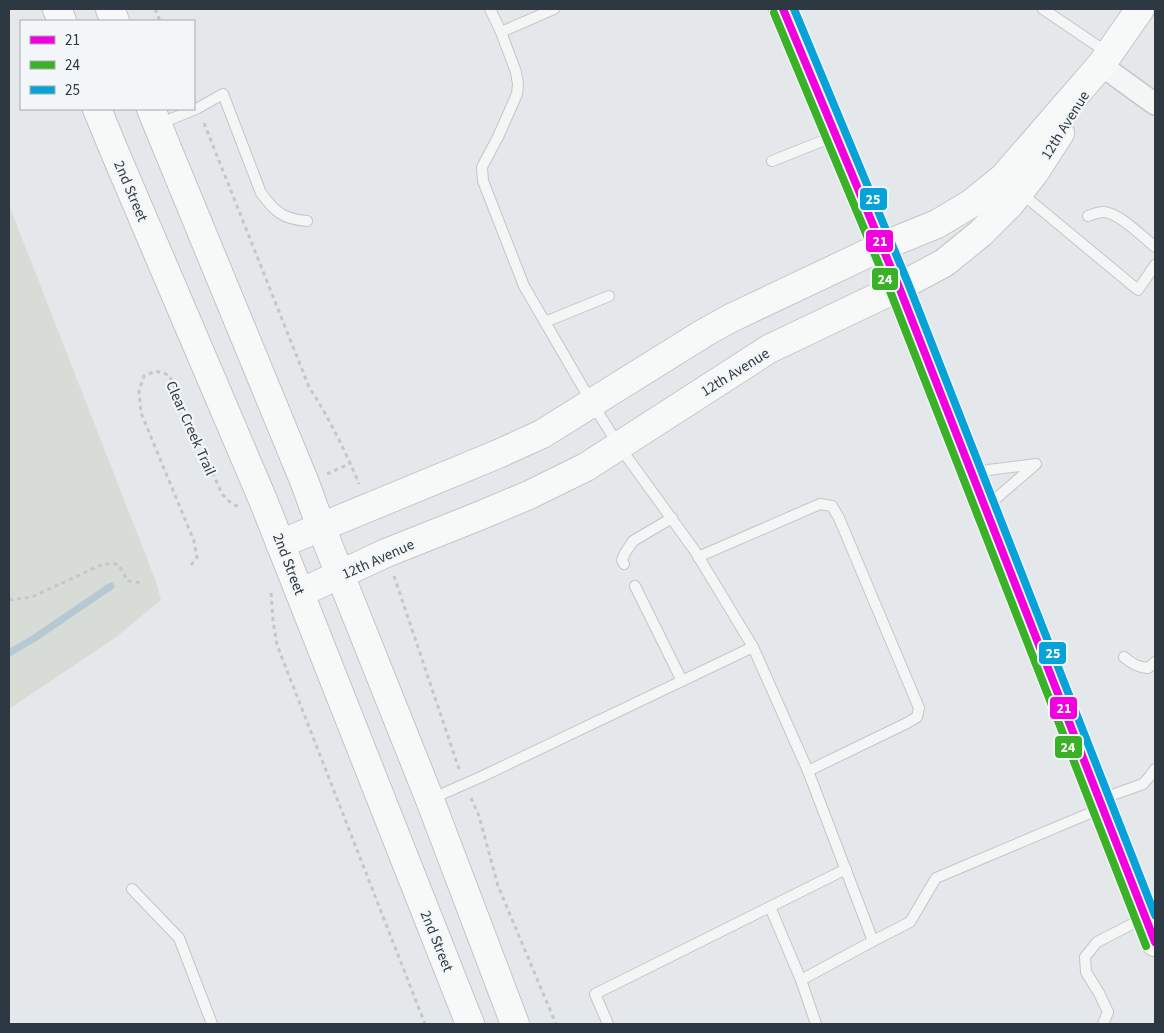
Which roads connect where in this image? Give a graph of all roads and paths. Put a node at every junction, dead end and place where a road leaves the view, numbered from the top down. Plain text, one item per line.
1 (490, 9) edge
2 (554, 9) edge
3 (783, 9) edge
4 (1043, 9) edge
5 (1140, 9) edge
6 (502, 32) junction
7 (1105, 60) junction
8 (1155, 104) edge
9 (198, 108) junction
10 (195, 109) edge
11 (97, 110) edge
12 (187, 110) edge
13 (155, 116) edge
14 (835, 136) junction
15 (772, 161) dead end
16 (1020, 192) junction
17 (1088, 216) dead end
18 (307, 221) dead end
19 (883, 246) junction
20 (1155, 247) edge
21 (1155, 265) edge
22 (899, 287) junction
23 (609, 296) dead end
24 (545, 322) junction
25 (592, 403) junction
26 (619, 446) junction
27 (351, 463) junction
28 (971, 472) junction
29 (324, 475) dead end
30 (245, 507) dead end
31 (985, 507) junction
32 (367, 508) junction
33 (672, 518) junction
34 (321, 527) junction
35 (280, 544) junction
36 (386, 553) junction
37 (698, 557) junction
38 (624, 564) dead end
39 (191, 565) dead end
40 (340, 575) junction
41 (142, 583) dead end
42 (635, 586) dead end
43 (271, 593) dead end
44 (300, 593) junction
45 (9, 600) edge
46 (753, 647) junction
47 (1124, 657) dead end
48 (1155, 662) edge
49 (682, 681) junction
50 (1155, 769) edge
51 (808, 771) junction
52 (466, 784) junction
53 (430, 800) junction
54 (1101, 804) junction
55 (846, 869) junction
56 (132, 888) dead end
57 (770, 907) junction
58 (1145, 917) junction
59 (873, 941) junction
60 (1155, 942) edge
61 (801, 980) junction
62 (212, 1024) edge
63 (426, 1024) edge
64 (470, 1024) edge
65 (515, 1024) edge
66 (556, 1024) edge
67 (608, 1024) edge
68 (816, 1024) edge
69 (1103, 1024) edge

1 - 6 lane
2 - 6 lane
3 - 14 main road
4 - 7 lane
5 - 7 main road, 12th Avenue
6 - 24 lane
7 - 8 street
7 - 16 main road, 12th Avenue
7 - 19 main road, 12th Avenue
9 - 10 lane
9 - 18 lane
9 - 27 path
11 - 35 main road, 2nd Street
12 - 13 lane
13 - 34 main road
14 - 15 lane
14 - 19 main road
16 - 21 lane
16 - 22 main road, 12th Avenue
17 - 20 lane
19 - 22 main road
19 - 25 main road, 12th Avenue
22 - 26 main road, 12th Avenue
22 - 28 main road
23 - 24 lane
24 - 25 lane
25 - 26 lane
25 - 32 main road, 12th Avenue
26 - 33 lane
26 - 36 main road, 12th Avenue
27 - 29 path
27 - 32 path
28 - 31 main road
28 - 31 lane
30 - 39 path, Clear Creek Trail
31 - 54 main road
32 - 34 main road, 12th Avenue
33 - 37 lane
33 - 38 lane
34 - 35 main road, 12th Avenue
34 - 40 main road
35 - 44 main road, 2nd Street
36 - 40 main road, 12th Avenue
36 - 52 path
37 - 46 lane
37 - 51 lane
40 - 44 main road, 12th Avenue
40 - 53 main road
41 - 45 path
42 - 49 lane
43 - 63 path
44 - 64 main road, 2nd Street
46 - 49 lane
46 - 51 lane
47 - 48 lane
49 - 52 lane
50 - 54 lane
51 - 55 lane
52 - 53 lane
52 - 66 path
53 - 65 main road
54 - 58 main road
54 - 59 lane
55 - 57 lane
55 - 59 lane
56 - 62 lane
57 - 61 lane
57 - 67 lane
58 - 60 main road
58 - 69 lane
59 - 61 lane
61 - 68 lane

